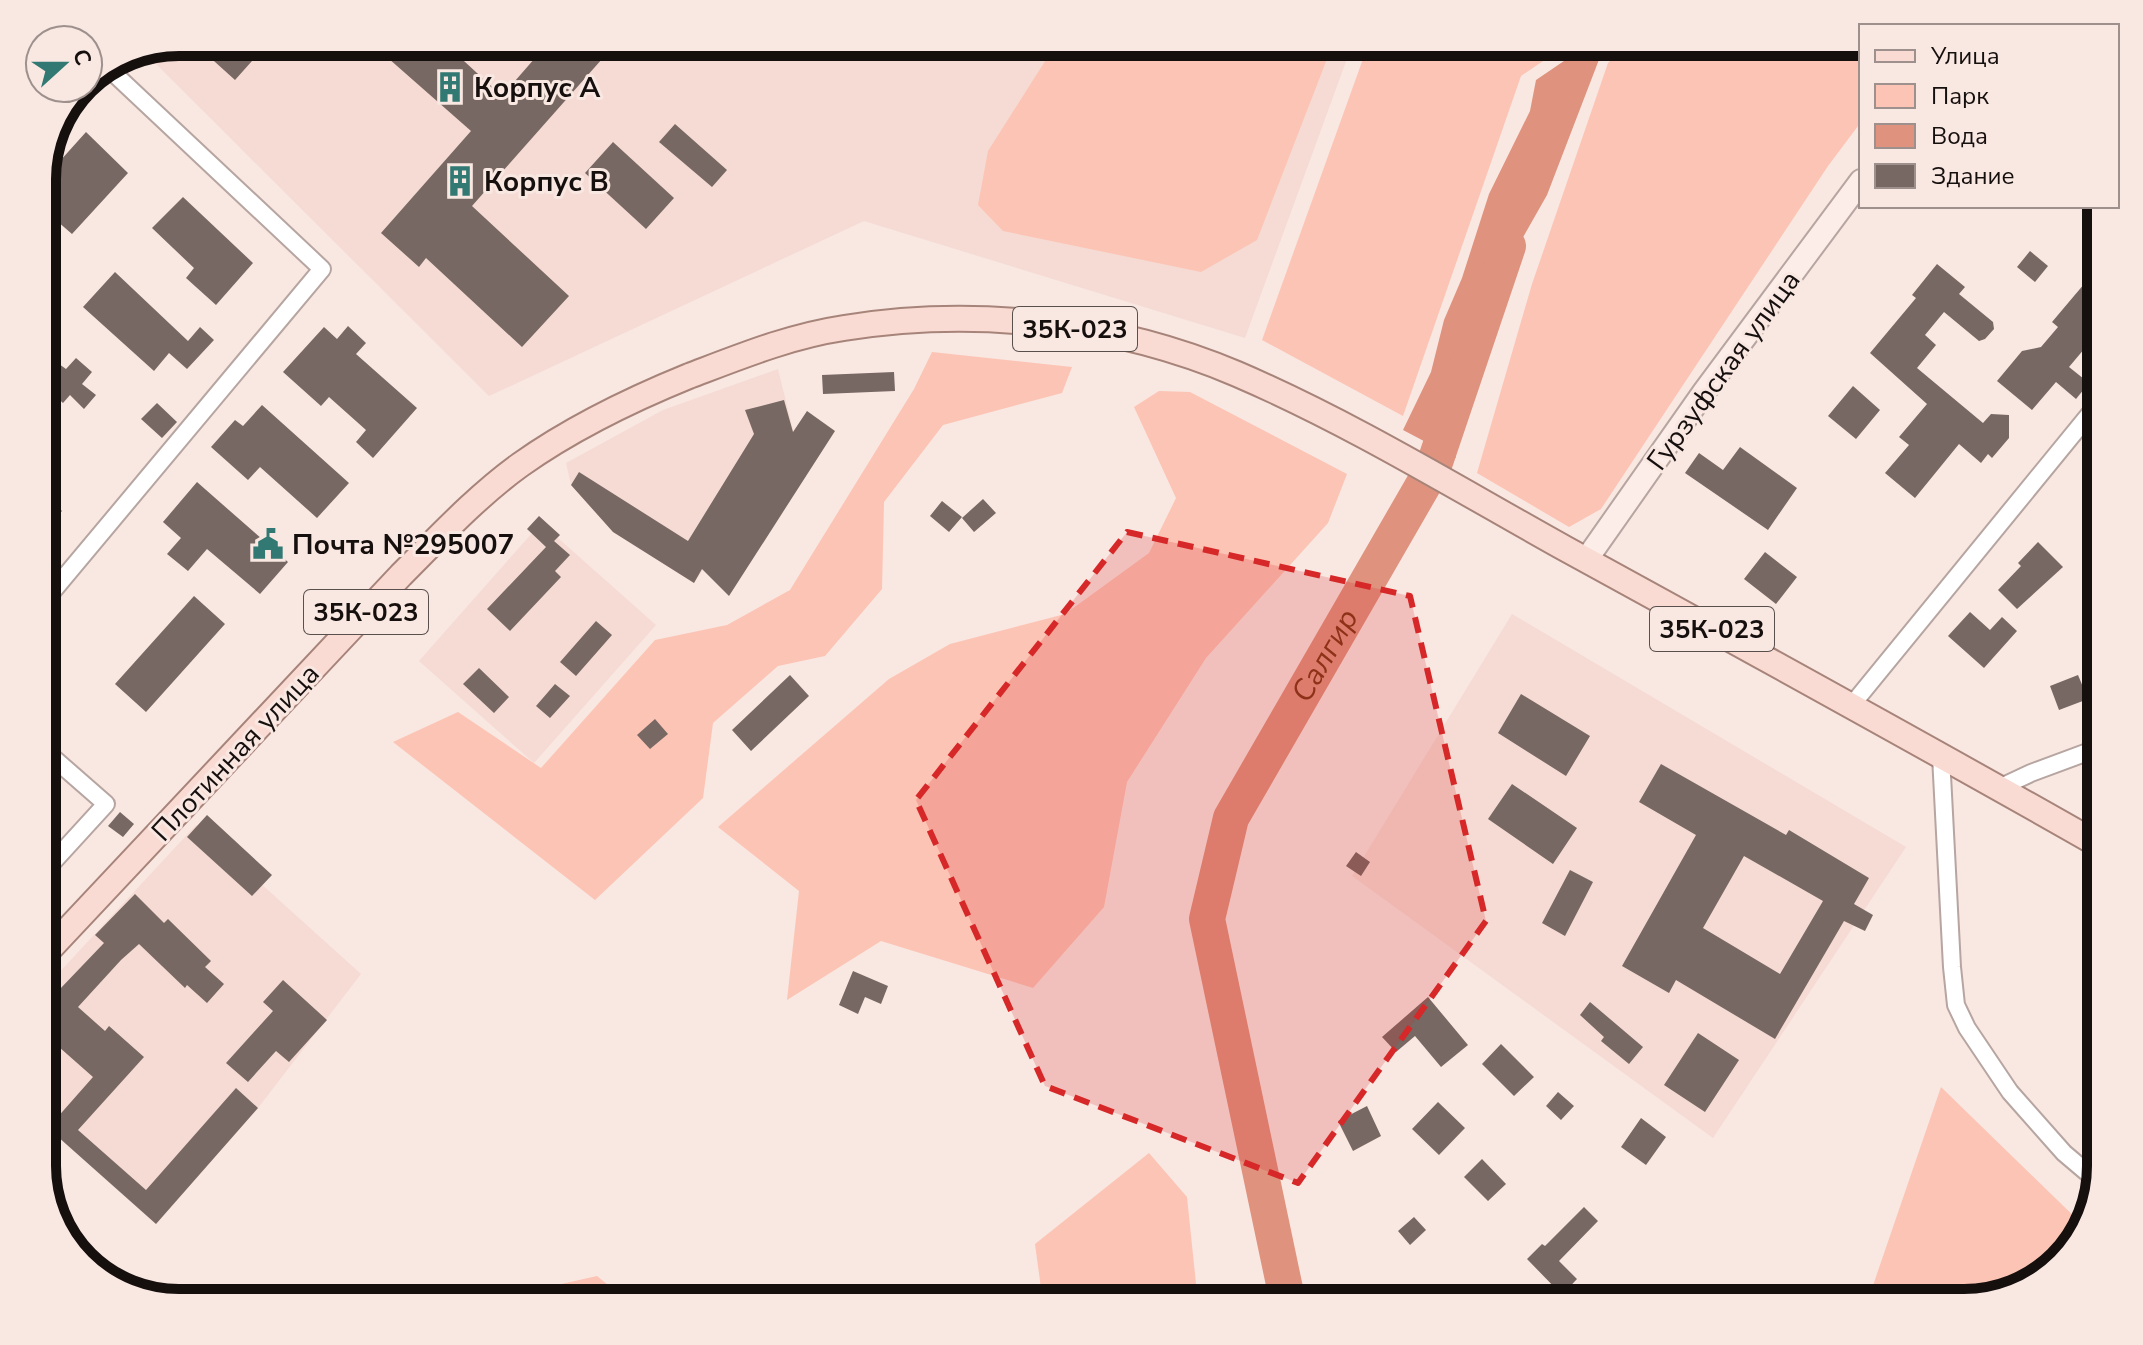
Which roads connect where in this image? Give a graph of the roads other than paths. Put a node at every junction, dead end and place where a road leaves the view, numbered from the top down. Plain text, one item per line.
1 (115, 75) edge
2 (1859, 184) edge
3 (2087, 417) edge
4 (1586, 560) junction
5 (56, 587) edge
6 (1851, 706) junction
7 (2087, 752) edge
8 (1941, 756) junction
9 (56, 760) edge
10 (1999, 788) junction
11 (2087, 838) edge
12 (56, 859) edge
13 (56, 942) edge
14 (2086, 1172) edge

1 - 5 street
2 - 4 main road, Гурзуфская улица
3 - 6 street
4 - 6 main road, 35К-023
4 - 13 main road, Плотинная улица / 35К-023
6 - 8 main road, 35К-023
7 - 10 street
8 - 10 main road, 35К-023
8 - 14 street
9 - 12 street
10 - 11 main road, 35К-023

